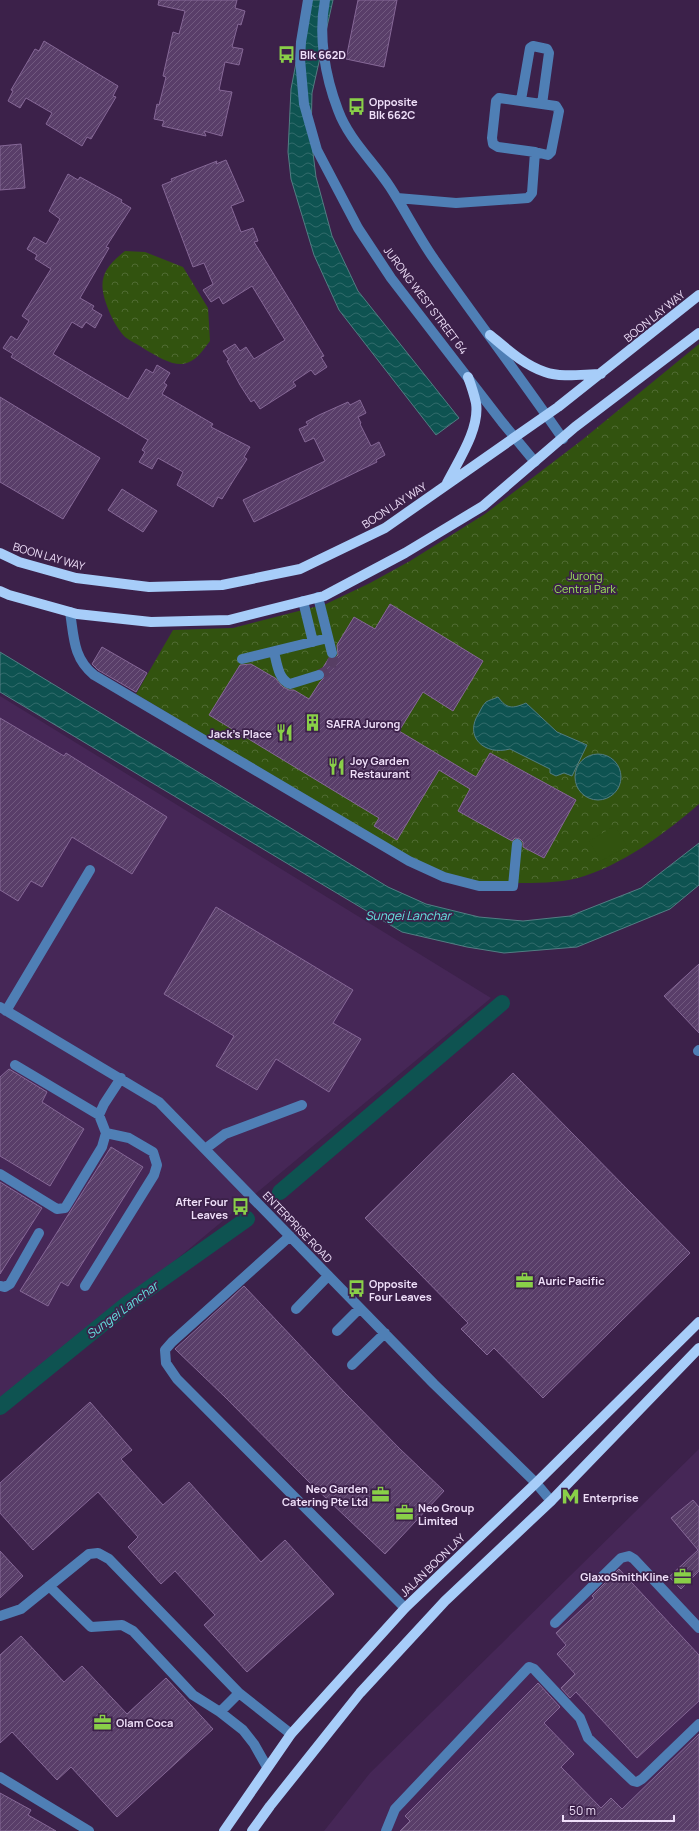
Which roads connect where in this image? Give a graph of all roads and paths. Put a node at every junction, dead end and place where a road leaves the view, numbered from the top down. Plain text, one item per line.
1 (308, 0) edge
2 (325, 0) edge
3 (522, 100) junction
4 (542, 104) junction
5 (535, 152) junction
6 (398, 198) junction
7 (699, 295) edge
8 (699, 333) edge
9 (490, 335) junction
10 (601, 374) junction
11 (468, 377) junction
12 (546, 415) junction
13 (513, 436) junction
14 (562, 439) junction
15 (535, 462) junction
16 (446, 485) junction
17 (0, 553) edge
18 (0, 591) edge
19 (318, 597) junction
20 (302, 601) junction
21 (70, 612) junction
22 (328, 638) junction
23 (313, 642) junction
24 (274, 652) junction
25 (332, 653) tunnel mouth
26 (242, 659) dead end
27 (319, 675) tunnel mouth
28 (517, 844) dead end
29 (90, 870) dead end
30 (3, 1009) edge
31 (15, 1065) dead end
32 (122, 1078) junction
33 (302, 1105) dead end
34 (99, 1115) junction
35 (106, 1133) junction
36 (205, 1149) junction
37 (0, 1174) edge
38 (39, 1233) dead end
39 (290, 1236) junction
40 (328, 1276) junction
41 (0, 1286) edge
42 (85, 1286) dead end
43 (360, 1308) junction
44 (296, 1309) dead end
45 (699, 1322) edge
46 (337, 1331) dead end
47 (385, 1333) junction
48 (699, 1348) edge
49 (352, 1365) dead end
50 (536, 1483) junction
51 (551, 1501) junction
52 (50, 1586) junction
53 (405, 1608) junction
54 (0, 1616) edge
55 (555, 1623) dead end
56 (699, 1628) edge
57 (239, 1693) junction
58 (220, 1712) junction
59 (699, 1724) edge
60 (291, 1734) junction
61 (267, 1767) junction
62 (0, 1777) edge
63 (89, 1831) edge
64 (224, 1831) edge
65 (252, 1831) edge
66 (386, 1831) edge

1 - 11 street, JURONG WEST STREET 64
2 - 6 street
3 - 4 street
3 - 4 street
3 - 5 street
4 - 5 street
5 - 6 street
6 - 9 street
7 - 10 main road, BOON LAY WAY
8 - 14 main road
9 - 10 main road
9 - 12 street
10 - 12 main road, BOON LAY WAY
11 - 13 street, JURONG WEST STREET 64
11 - 16 main road
12 - 13 main road, BOON LAY WAY
12 - 14 street
13 - 15 street, JURONG WEST STREET 64
13 - 16 main road, BOON LAY WAY
14 - 15 main road
15 - 19 main road
16 - 17 main road, BOON LAY WAY
18 - 21 main road
19 - 20 main road
19 - 22 street
20 - 21 main road
20 - 23 street
21 - 28 street
22 - 23 street
22 - 25 street
23 - 24 street
24 - 26 street
24 - 27 street
29 - 30 street
30 - 32 street, ENTERPRISE ROAD
31 - 34 street
32 - 34 street
32 - 36 street, ENTERPRISE ROAD
33 - 36 street
34 - 35 street
35 - 37 street
35 - 42 street
36 - 39 street, ENTERPRISE ROAD
38 - 41 street
39 - 40 street, ENTERPRISE ROAD
39 - 53 street
40 - 43 street, ENTERPRISE ROAD
40 - 44 street
43 - 46 street
43 - 47 street, ENTERPRISE ROAD
45 - 50 main road, JALAN BOON LAY
47 - 49 street
47 - 50 street, ENTERPRISE ROAD
48 - 51 main road
50 - 51 street, ENTERPRISE ROAD
50 - 53 main road, JALAN BOON LAY
51 - 65 main road
52 - 54 street
52 - 57 street
52 - 58 street
53 - 60 main road, JALAN BOON LAY
55 - 56 street
57 - 58 street
57 - 60 street
58 - 61 street
59 - 66 street
60 - 61 main road, JALAN BOON LAY
61 - 64 main road, JALAN BOON LAY
62 - 63 street

